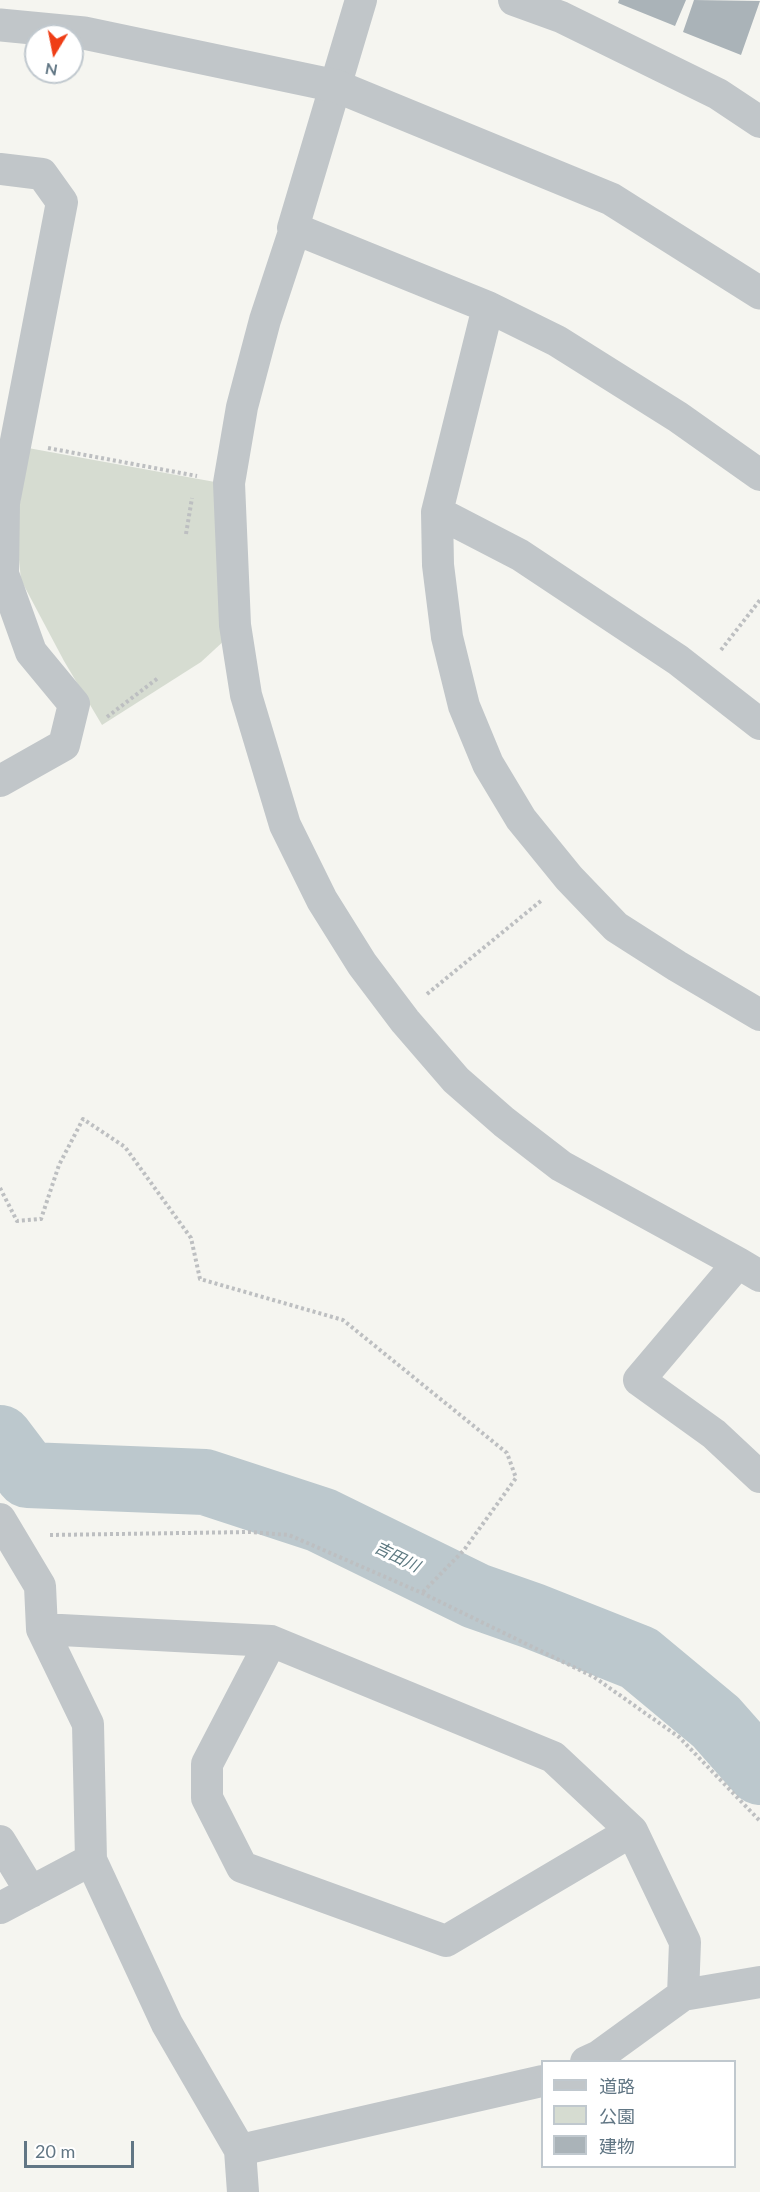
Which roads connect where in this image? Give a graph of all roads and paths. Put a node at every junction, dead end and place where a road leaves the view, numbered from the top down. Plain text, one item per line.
1 (361, 0) edge
2 (514, 0) edge
3 (0, 25) edge
4 (336, 86) junction
5 (760, 122) edge
6 (0, 170) edge
7 (295, 229) junction
8 (760, 293) edge
9 (488, 307) junction
10 (15, 442) junction
11 (190, 475) dead end
12 (760, 475) edge
13 (194, 488) dead end
14 (437, 512) junction
15 (186, 534) dead end
16 (760, 600) edge
17 (700, 677) junction
18 (158, 678) dead end
19 (104, 719) dead end
20 (760, 724) edge
21 (0, 781) edge
22 (569, 878) junction
23 (424, 997) dead end
24 (760, 1015) edge
25 (0, 1188) edge
26 (749, 1270) edge
27 (760, 1477) edge
28 (5, 1528) edge
29 (422, 1593) junction
30 (42, 1629) junction
31 (271, 1641) junction
32 (760, 1821) edge
33 (632, 1831) junction
34 (0, 1841) edge
35 (91, 1860) junction
36 (31, 1892) junction
37 (0, 1908) edge
38 (760, 1982) edge
39 (683, 1995) junction
40 (589, 2060) edge
41 (541, 2080) edge
42 (240, 2150) junction
43 (243, 2192) edge

1 - 4 street
2 - 5 street
3 - 4 street
4 - 7 street
4 - 8 street
6 - 10 street
7 - 9 street
7 - 26 street
9 - 12 street
9 - 14 street
10 - 11 path
10 - 21 street
13 - 15 path
14 - 17 street
14 - 22 street
16 - 17 path
17 - 20 street
18 - 19 path
22 - 23 path
22 - 24 street
25 - 29 path
26 - 27 street
28 - 29 path
28 - 30 street
29 - 32 path
30 - 31 street
30 - 35 street
31 - 33 street
31 - 33 street
33 - 39 street
34 - 36 street
35 - 36 street
35 - 42 street
36 - 37 street
38 - 39 street
39 - 40 street
41 - 42 street
42 - 43 street

